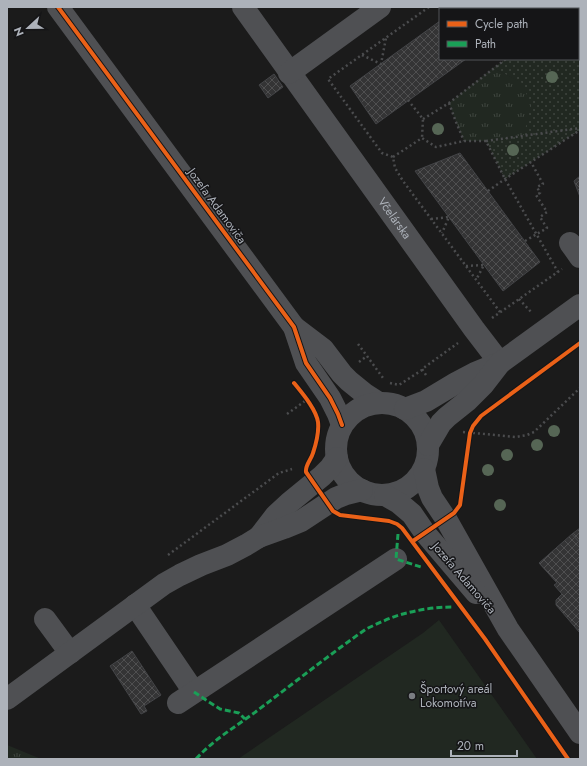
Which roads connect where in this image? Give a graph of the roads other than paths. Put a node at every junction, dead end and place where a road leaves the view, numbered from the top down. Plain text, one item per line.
1 (58, 7) edge
2 (243, 7) edge
3 (380, 7) edge
4 (289, 73) junction
5 (580, 305) edge
6 (294, 327) junction
7 (500, 363) junction
8 (379, 403) junction
9 (405, 409) junction
10 (342, 425) junction
11 (428, 445) junction
12 (337, 458) junction
13 (424, 469) junction
14 (362, 490) junction
15 (385, 495) junction
16 (259, 537) junction
17 (396, 559) dead end
18 (135, 605) junction
19 (45, 619) dead end
20 (508, 629) junction
21 (70, 653) junction
22 (7, 699) edge
23 (580, 733) edge

1 - 6 street, Jozefa Adamoviča
2 - 4 street, Včelárska
3 - 4 street
4 - 7 street, Včelárska
5 - 7 street
6 - 8 street, Jozefa Adamoviča
6 - 10 street, Jozefa Adamoviča
7 - 9 street
7 - 11 street
8 - 9 street
8 - 10 street
9 - 11 street
10 - 12 street
11 - 13 street
12 - 14 street
12 - 16 street
13 - 15 street
13 - 20 street, Jozefa Adamoviča
14 - 15 street
14 - 16 street
15 - 20 street, Jozefa Adamoviča
16 - 18 street
17 - 18 street
18 - 21 street
19 - 21 street
20 - 23 street, Jozefa Adamoviča
21 - 22 street

